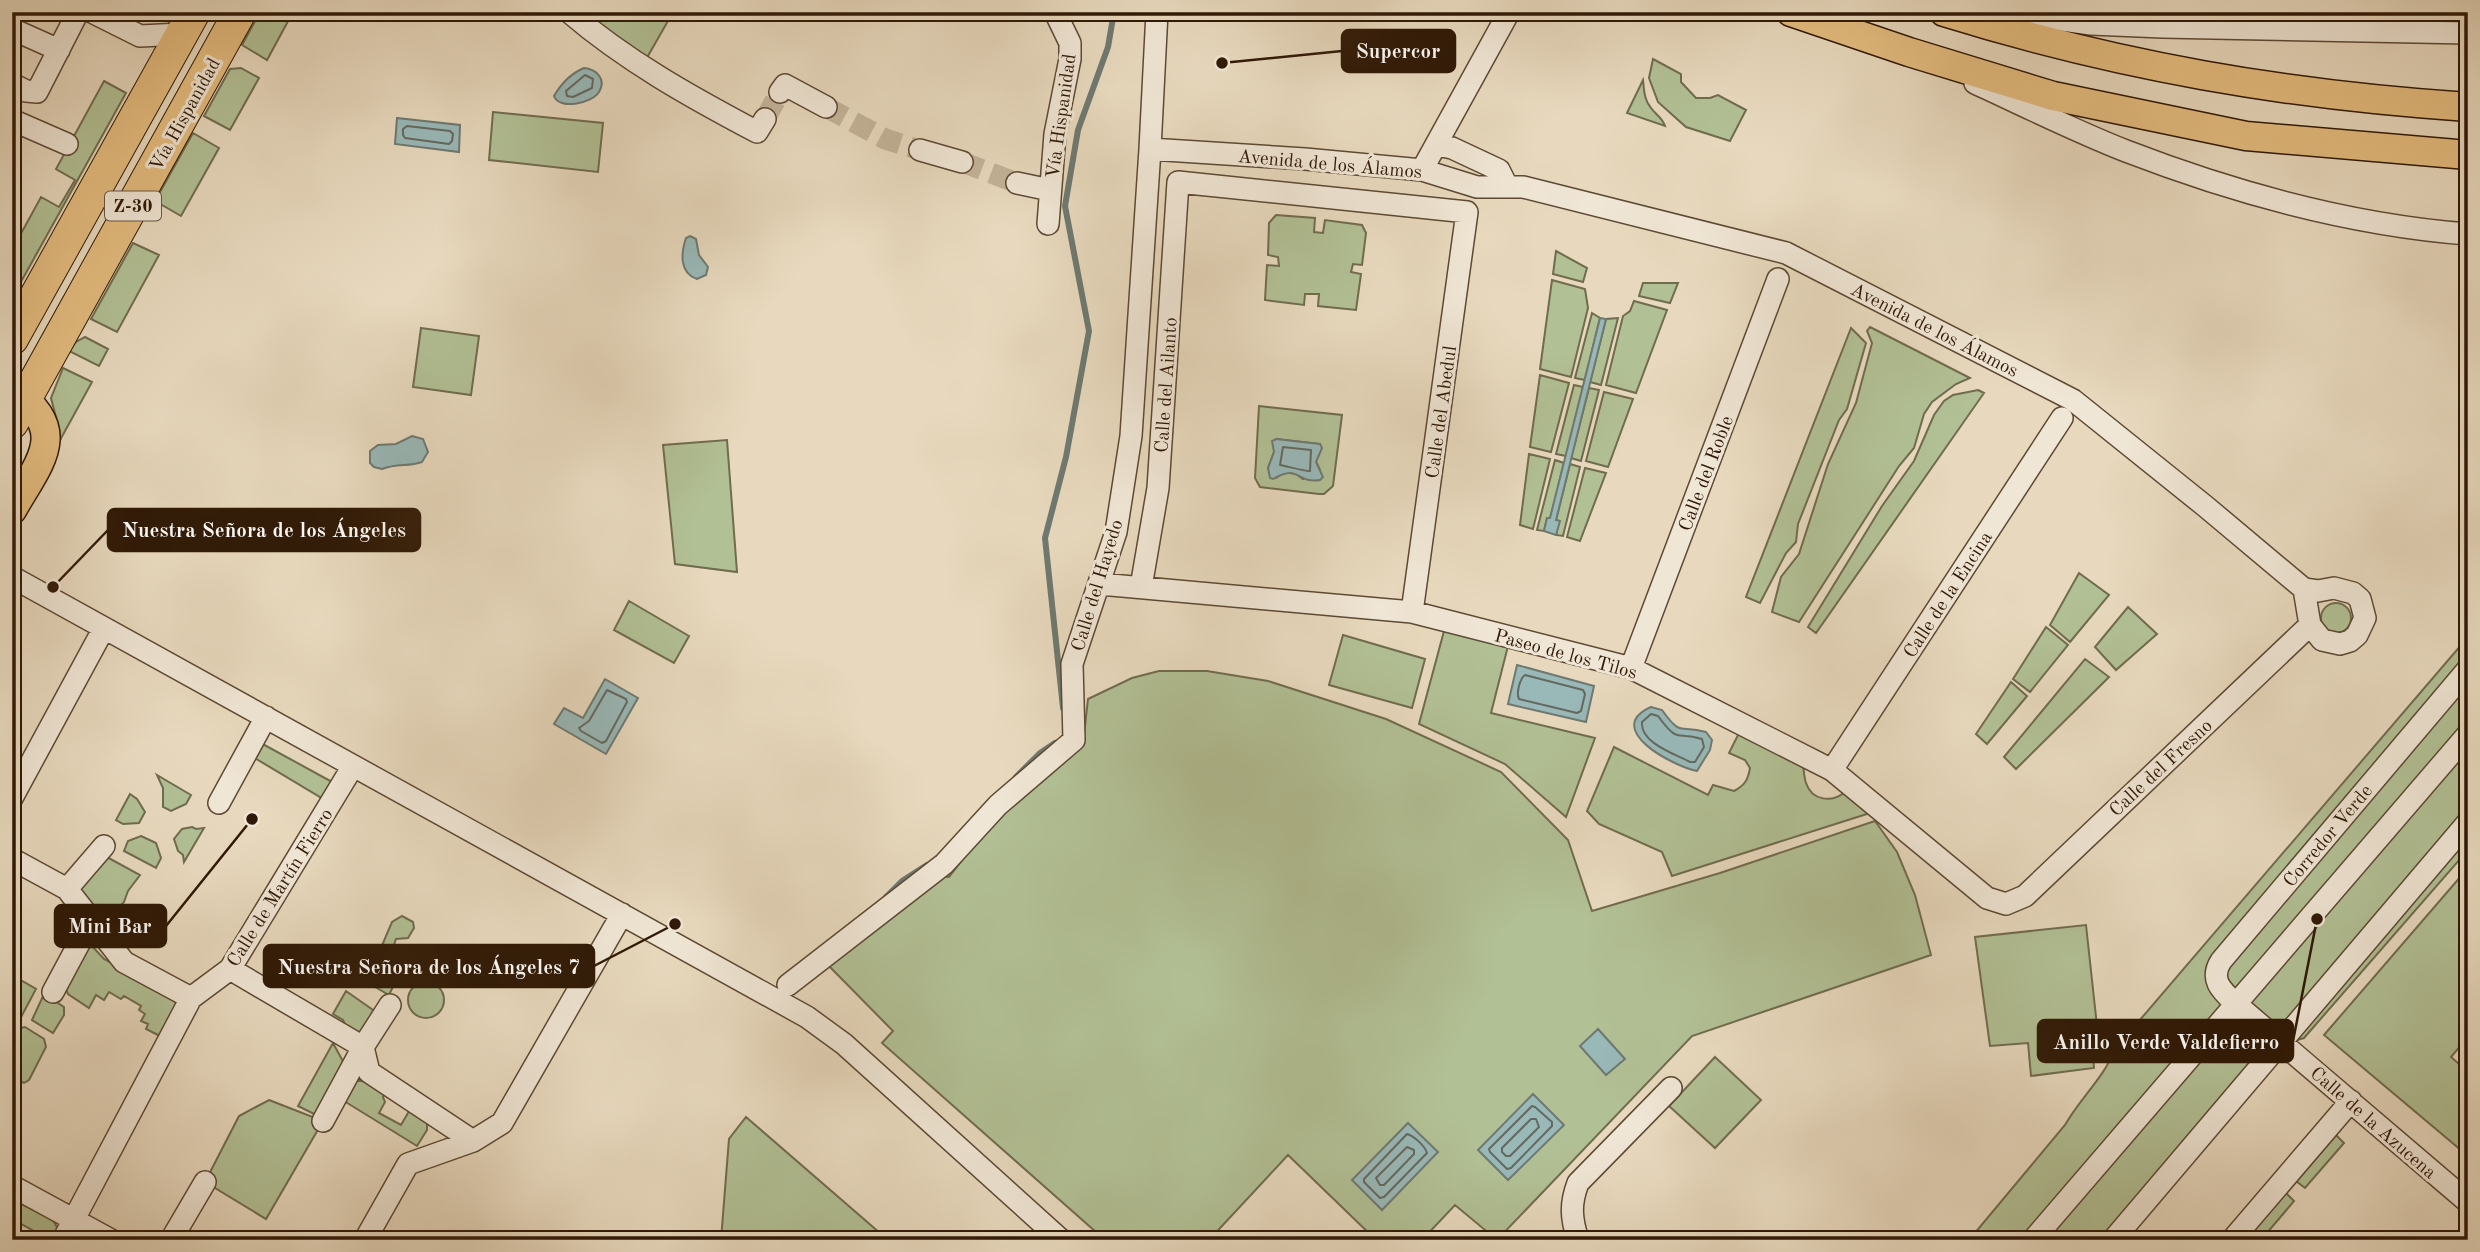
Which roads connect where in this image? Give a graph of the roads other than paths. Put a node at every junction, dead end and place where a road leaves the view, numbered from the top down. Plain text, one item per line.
1 (78, 12) edge
2 (92, 12) edge
3 (240, 12) edge
4 (569, 12) edge
5 (1055, 12) edge
6 (1157, 12) edge
7 (1509, 12) edge
8 (1791, 12) edge
9 (1944, 12) edge
10 (188, 23) edge
11 (1984, 24) junction
12 (12, 29) edge
13 (2468, 33) edge
14 (140, 36) junction
15 (59, 50) junction
16 (1909, 52) junction
17 (159, 75) junction
18 (12, 84) edge
19 (780, 92) dead end
20 (826, 107) tunnel mouth
21 (2468, 107) edge
22 (765, 119) dead end
23 (12, 120) edge
24 (67, 144) dead end
25 (1437, 145) junction
26 (1150, 149) junction
27 (920, 150) tunnel mouth
28 (2468, 155) edge
29 (962, 162) tunnel mouth
30 (1422, 170) junction
31 (1178, 182) joint
32 (1017, 183) tunnel mouth
33 (1507, 186) junction
34 (1050, 190) junction
35 (1048, 223) dead end
36 (2468, 234) edge
37 (1778, 279) dead end
38 (12, 339) edge
39 (17, 404) edge
40 (2062, 418) dead end
41 (12, 510) edge
42 (12, 577) edge
43 (1100, 583) junction
44 (1141, 587) junction
45 (2304, 589) junction
46 (1412, 612) junction
47 (2310, 625) junction
48 (104, 628) junction
49 (1631, 667) junction
50 (2468, 668) edge
51 (266, 718) junction
52 (2468, 734) edge
53 (353, 765) junction
54 (1832, 770) junction
55 (12, 798) edge
56 (219, 803) dead end
57 (2468, 822) edge
58 (104, 846) dead end
59 (12, 859) edge
60 (67, 889) junction
61 (2006, 904) joint
62 (622, 914) junction
63 (91, 921) junction
64 (230, 969) junction
65 (788, 985) dead end
66 (53, 992) dead end
67 (191, 998) junction
68 (2236, 1004) junction
69 (390, 1006) dead end
70 (2280, 1043) junction
71 (363, 1047) junction
72 (1671, 1088) dead end
73 (2351, 1101) junction
74 (323, 1121) dead end
75 (473, 1141) junction
76 (205, 1182) dead end
77 (12, 1186) edge
78 (2468, 1202) edge
79 (75, 1220) junction
80 (63, 1240) edge
81 (111, 1240) edge
82 (171, 1240) edge
83 (365, 1240) edge
84 (1061, 1240) edge
85 (1578, 1240) edge
86 (2033, 1240) edge
87 (2113, 1240) edge
88 (2232, 1240) edge

1 - 15 street
2 - 14 street
3 - 39 highway, Vía Hispanidad / Z-30
4 - 22 street
5 - 34 street, Vía Hispanidad
6 - 26 street, Calle del Hayedo
7 - 25 street
8 - 16 main road
9 - 11 main road
10 - 14 street
10 - 17 highway, Z-30
11 - 13 street
11 - 21 main road
12 - 15 street
14 - 17 street
15 - 18 street
16 - 28 main road
16 - 36 street
17 - 38 highway, Z-30
19 - 20 street
23 - 24 street
25 - 30 street
25 - 33 street, Avenida de los Álamos
26 - 30 street, Avenida de los Álamos
26 - 43 street, Calle del Hayedo
27 - 29 street
30 - 33 street, Avenida de los Álamos
31 - 44 street, Calle del Ailanto
31 - 46 street, Calle del Abedul
32 - 34 street
33 - 45 street, Avenida de los Álamos
34 - 35 street, Vía Hispanidad
37 - 49 street, Calle del Roble
39 - 41 main road, Vía Hispanidad
40 - 54 street, Calle de la Encina
42 - 48 street
43 - 44 street, Paseo de los Tilos
43 - 65 street, Calle del Hayedo
44 - 46 street, Paseo de los Tilos
45 - 47 street
45 - 47 street
46 - 49 street, Paseo de los Tilos
47 - 61 street, Calle del Fresno
48 - 51 street
48 - 55 street
49 - 54 street, Paseo de los Tilos
50 - 68 street, Corredor Verde
51 - 53 street
51 - 56 street
52 - 68 street, Corredor Verde
53 - 62 street
53 - 64 street, Calle de Martín Fierro
54 - 61 street, Paseo de los Tilos
57 - 70 street
58 - 60 street
59 - 60 street
60 - 63 street
62 - 75 street
62 - 84 street
63 - 66 street
63 - 67 street
64 - 67 street, Calle de Martín Fierro
64 - 71 street
67 - 79 street, Calle de Martín Fierro
68 - 70 street, Corredor Verde
68 - 86 street, Corredor Verde
69 - 71 street
70 - 73 street, Calle de la Azucena
70 - 87 street
71 - 74 street
71 - 75 street
72 - 85 street
73 - 78 street, Calle de la Azucena
73 - 88 street
75 - 83 street
76 - 82 street
77 - 79 street
79 - 80 street, Calle de Martín Fierro
79 - 81 street

